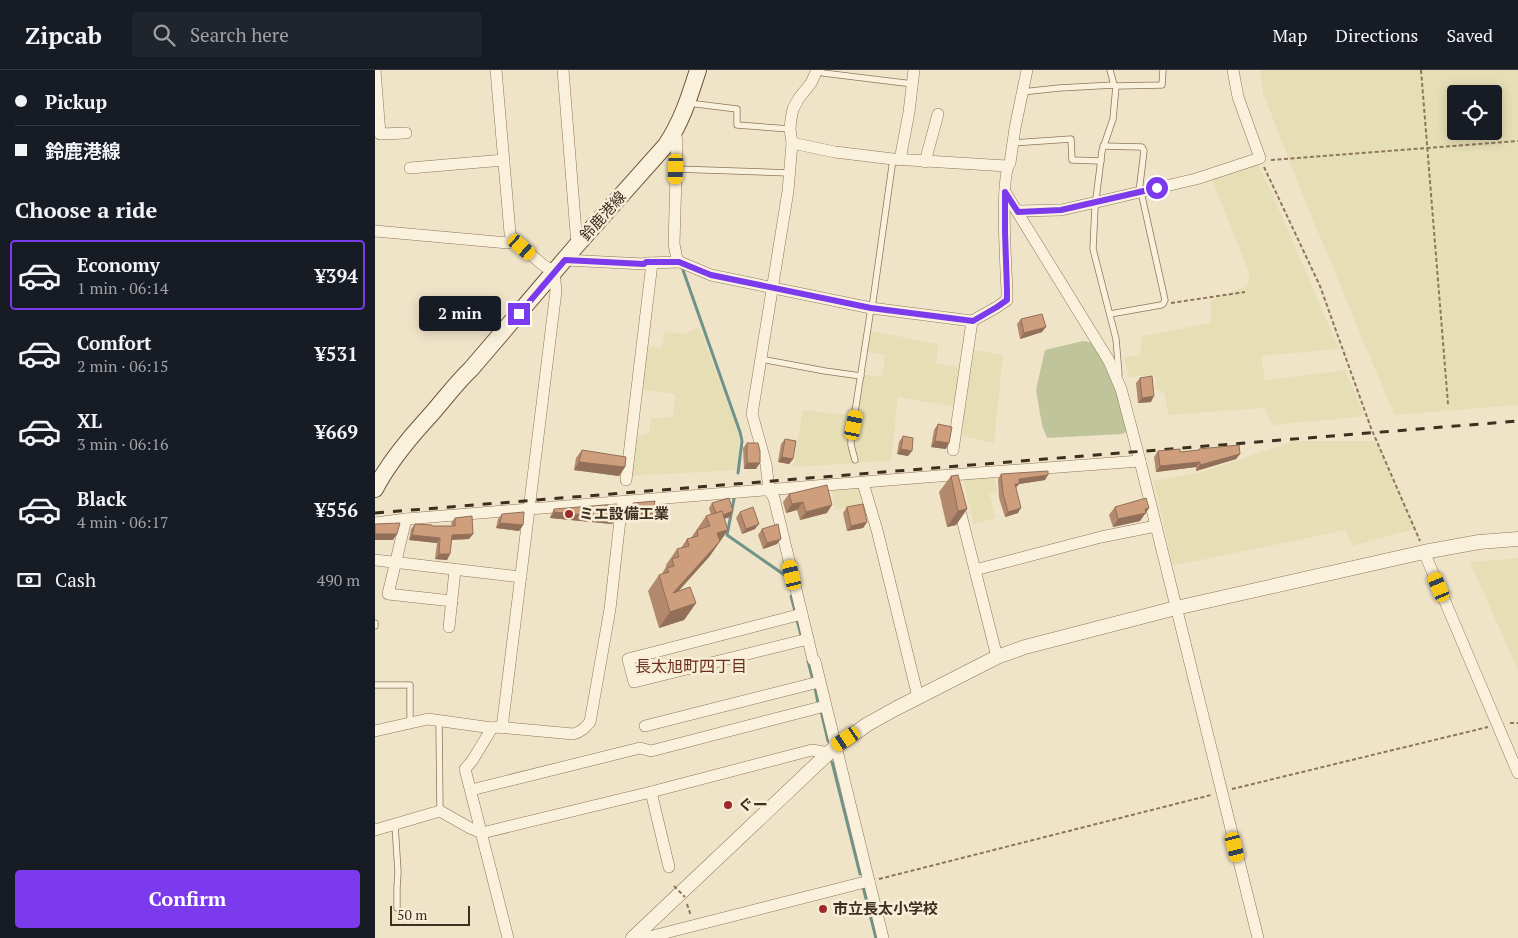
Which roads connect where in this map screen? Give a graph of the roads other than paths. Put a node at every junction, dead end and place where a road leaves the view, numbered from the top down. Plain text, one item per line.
1 (375, 70) edge
2 (496, 70) edge
3 (563, 70) edge
4 (698, 70) edge
5 (817, 70) edge
6 (914, 70) edge
7 (1027, 70) edge
8 (1110, 70) edge
9 (1163, 70) edge
10 (1233, 70) edge
11 (913, 84) junction
12 (1115, 85) junction
13 (1022, 92) junction
14 (688, 103) junction
15 (938, 114) dead end
16 (790, 129) junction
17 (675, 132) junction
18 (406, 133) dead end
19 (792, 143) junction
20 (1013, 143) junction
21 (1103, 146) junction
22 (504, 160) junction
23 (897, 160) junction
24 (1101, 161) junction
25 (925, 162) junction
26 (1007, 166) junction
27 (410, 168) dead end
28 (676, 169) junction
29 (790, 173) junction
30 (1005, 192) junction
31 (1140, 192) junction
32 (1097, 202) junction
33 (1018, 212) junction
34 (375, 231) edge
35 (512, 238) junction
36 (577, 245) junction
37 (565, 260) junction
38 (679, 262) junction
39 (652, 263) junction
40 (555, 272) junction
41 (772, 288) junction
42 (872, 308) junction
43 (1110, 314) junction
44 (973, 321) junction
45 (761, 359) junction
46 (861, 376) junction
47 (1119, 384) junction
48 (953, 450) dead end
49 (855, 460) dead end
50 (1140, 461) junction
51 (626, 480) dead end
52 (863, 483) junction
53 (954, 485) junction
54 (375, 490) edge
55 (769, 490) junction
56 (623, 502) junction
57 (530, 510) junction
58 (405, 519) junction
59 (375, 523) edge
60 (1156, 526) junction
61 (1518, 539) edge
62 (1425, 552) junction
63 (375, 560) edge
64 (395, 564) junction
65 (455, 570) junction
66 (975, 570) junction
67 (521, 577) junction
68 (452, 601) junction
69 (1176, 608) junction
70 (802, 614) junction
71 (449, 627) dead end
72 (808, 639) junction
73 (997, 657) junction
74 (819, 682) junction
75 (375, 685) edge
76 (918, 697) junction
77 (825, 706) junction
78 (439, 720) junction
79 (410, 723) junction
80 (645, 726) dead end
81 (497, 728) junction
82 (375, 732) edge
83 (832, 750) junction
84 (1518, 773) edge
85 (471, 790) junction
86 (651, 792) junction
87 (440, 812) junction
88 (395, 825) junction
89 (375, 830) edge
90 (482, 833) junction
91 (669, 868) dead end
92 (869, 881) junction
93 (397, 908) dead end
94 (508, 938) edge
95 (633, 938) edge
96 (645, 938) edge
97 (883, 938) edge
98 (1258, 938) edge

1 - 18 street
2 - 22 street
3 - 36 street
4 - 14 main road, 鈴鹿港線
5 - 11 lane
5 - 16 street
6 - 11 street
7 - 13 street
8 - 12 lane
9 - 12 lane
10 - 31 street
11 - 23 street
12 - 13 lane
12 - 21 lane
13 - 20 street
14 - 16 lane
14 - 17 main road, 鈴鹿港線
15 - 25 street
16 - 19 street
17 - 28 street
17 - 36 main road, 鈴鹿港線
19 - 23 street
19 - 29 street
20 - 24 lane
20 - 26 street
21 - 24 lane
21 - 31 lane
22 - 27 street
22 - 35 street
23 - 25 street
23 - 42 lane
24 - 32 lane
25 - 26 street
26 - 30 street
28 - 29 lane
28 - 38 street
29 - 41 street
30 - 33 street
30 - 44 street
31 - 32 street
31 - 43 lane
32 - 33 street
32 - 43 lane
33 - 47 street
34 - 35 street
35 - 40 street
36 - 37 main road, 鈴鹿港線
37 - 39 street
37 - 40 main road, 鈴鹿港線
38 - 39 street
38 - 41 street
39 - 51 street
40 - 54 main road, 鈴鹿港線
40 - 57 street
41 - 42 street
41 - 45 street
42 - 44 street
42 - 46 lane
43 - 47 lane
44 - 48 street
45 - 46 lane
45 - 55 street
46 - 49 lane
47 - 50 street
50 - 53 street
50 - 60 street
52 - 53 street
52 - 55 street
52 - 76 street
53 - 66 street
55 - 56 street
55 - 70 street
56 - 57 street
56 - 81 street
57 - 58 street
57 - 67 street
58 - 59 street
58 - 64 street
60 - 66 street
60 - 69 street
61 - 62 street
62 - 69 street
62 - 84 street
63 - 64 street
64 - 65 street
64 - 68 street
65 - 67 street
65 - 68 street
66 - 73 street
67 - 81 street
68 - 71 street
69 - 73 street
69 - 98 street
70 - 72 street
70 - 72 street
72 - 74 street
73 - 76 street
74 - 77 street
74 - 80 street
75 - 79 lane
76 - 83 street
77 - 83 street
77 - 85 street
78 - 79 street
78 - 81 street
78 - 87 lane
79 - 82 street
81 - 85 street
83 - 86 street
83 - 92 street
83 - 95 street
85 - 90 street
86 - 90 street
86 - 91 street
87 - 88 street
87 - 90 street
88 - 89 street
88 - 93 lane
90 - 94 street
92 - 96 street
92 - 97 street

